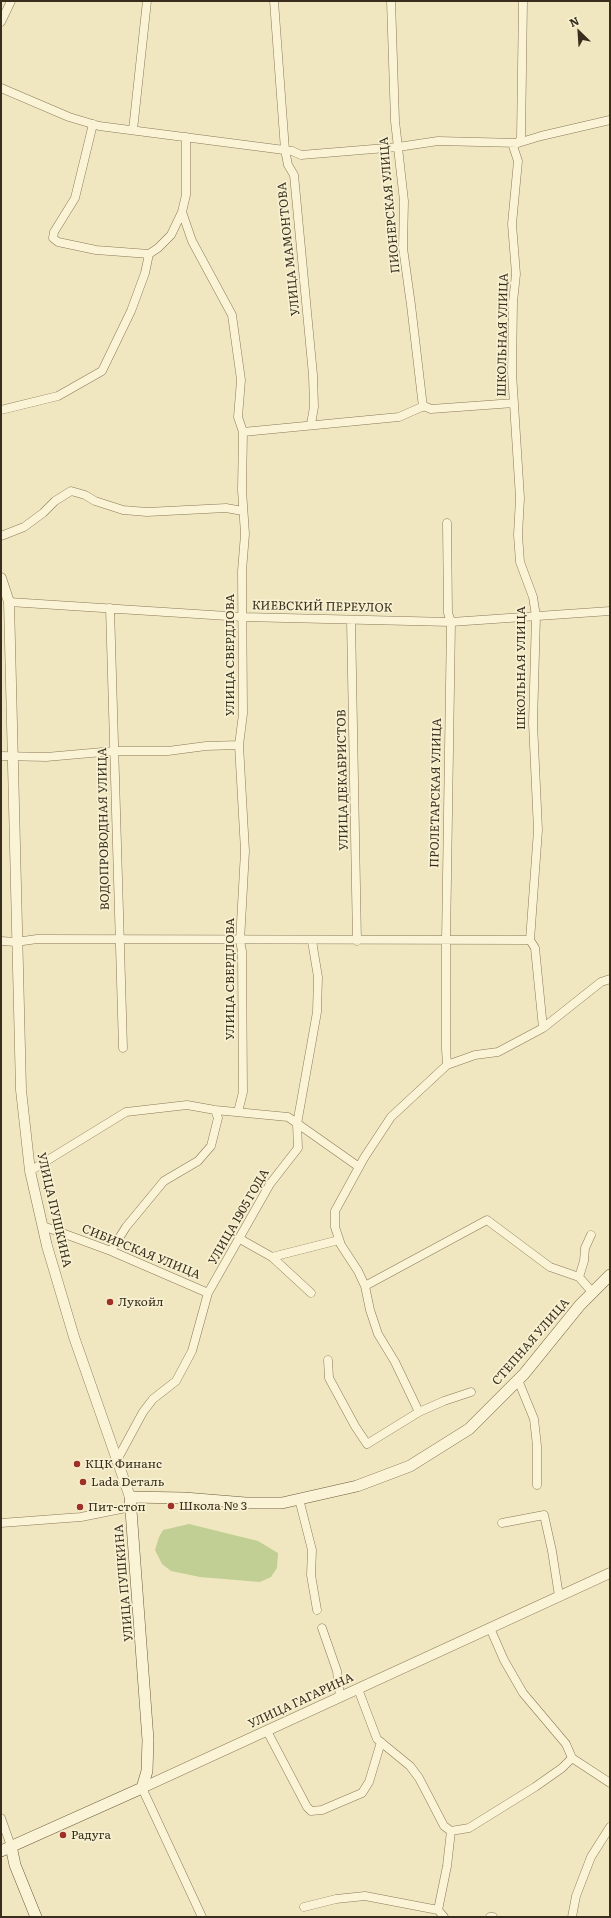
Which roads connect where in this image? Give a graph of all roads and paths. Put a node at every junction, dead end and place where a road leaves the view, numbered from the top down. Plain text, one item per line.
1 (11, 1) edge
2 (147, 1) edge
3 (274, 1) edge
4 (391, 1) edge
5 (523, 1) edge
6 (1, 22) edge
7 (1, 88) edge
8 (610, 120) edge
9 (93, 124) junction
10 (133, 130) junction
11 (186, 137) junction
12 (515, 143) junction
13 (398, 146) junction
14 (285, 150) junction
15 (182, 212) junction
16 (149, 254) junction
17 (514, 403) junction
18 (423, 407) junction
19 (1, 410) edge
20 (311, 424) junction
21 (243, 432) junction
22 (243, 511) junction
23 (447, 523) dead end
24 (1, 536) edge
25 (1, 578) edge
26 (10, 602) junction
27 (110, 608) junction
28 (610, 612) edge
29 (536, 616) junction
30 (243, 617) junction
31 (351, 620) junction
32 (451, 622) junction
33 (239, 746) junction
34 (114, 751) junction
35 (1, 756) edge
36 (13, 757) junction
37 (530, 940) junction
38 (1, 941) edge
39 (118, 941) junction
40 (240, 941) junction
41 (312, 941) junction
42 (357, 941) junction
43 (446, 941) junction
44 (16, 942) junction
45 (610, 979) edge
46 (543, 1028) junction
47 (122, 1048) dead end
48 (448, 1065) junction
49 (215, 1110) junction
50 (238, 1112) junction
51 (298, 1124) junction
52 (359, 1167) junction
53 (30, 1172) junction
54 (43, 1226) junction
55 (591, 1235) dead end
56 (240, 1239) junction
57 (340, 1243) junction
58 (111, 1251) junction
59 (272, 1257) junction
60 (610, 1275) edge
61 (579, 1277) junction
62 (365, 1286) junction
63 (208, 1293) junction
64 (311, 1293) dead end
65 (592, 1293) junction
66 (328, 1360) dead end
67 (518, 1380) junction
68 (471, 1392) dead end
69 (419, 1412) junction
70 (117, 1460) junction
71 (537, 1485) dead end
72 (300, 1499) junction
73 (131, 1502) junction
74 (502, 1522) dead end
75 (1, 1524) edge
76 (610, 1572) edge
77 (559, 1596) junction
78 (317, 1610) dead end
79 (322, 1628) dead end
80 (490, 1628) junction
81 (358, 1689) junction
82 (340, 1697) junction
83 (267, 1731) junction
84 (381, 1742) junction
85 (572, 1758) junction
86 (610, 1783) edge
87 (142, 1788) junction
88 (1, 1818) edge
89 (610, 1827) edge
90 (451, 1831) junction
91 (6, 1848) edge
92 (304, 1907) dead end
93 (438, 1910) junction
94 (36, 1917) edge
95 (202, 1917) edge
96 (444, 1917) edge
97 (572, 1917) edge

1 - 6 street
2 - 10 street
3 - 14 street, УЛИЦА МАМОНТОВА
4 - 13 street, ПИОНЕРСКАЯ УЛИЦА
5 - 12 street, ШКОЛЬНАЯ УЛИЦА
7 - 9 street
8 - 12 street
9 - 10 street
9 - 16 street
10 - 11 street
11 - 14 street
11 - 15 street
12 - 13 street
12 - 17 street, ШКОЛЬНАЯ УЛИЦА
13 - 14 street
13 - 18 street, ПИОНЕРСКАЯ УЛИЦА
14 - 20 street, УЛИЦА МАМОНТОВА
15 - 16 street
15 - 21 street, УЛИЦА СВЕРДЛОВА
16 - 19 street
17 - 18 street
17 - 29 street, ШКОЛЬНАЯ УЛИЦА
18 - 20 street
20 - 21 street
21 - 22 street, УЛИЦА СВЕРДЛОВА
22 - 24 street
22 - 30 street, УЛИЦА СВЕРДЛОВА
23 - 32 street, ПРОЛЕТАРСКАЯ УЛИЦА
25 - 26 street, УЛИЦА ПУШКИНА
26 - 27 street, КИЕВСКИЙ ПЕРЕУЛОК
26 - 36 street, УЛИЦА ПУШКИНА
27 - 30 street, КИЕВСКИЙ ПЕРЕУЛОК
27 - 34 street, ВОДОПРОВОДНАЯ УЛИЦА
28 - 29 street, КИЕВСКИЙ ПЕРЕУЛОК
29 - 32 street, КИЕВСКИЙ ПЕРЕУЛОК
29 - 37 street, ШКОЛЬНАЯ УЛИЦА
30 - 31 street, КИЕВСКИЙ ПЕРЕУЛОК
30 - 33 street, УЛИЦА СВЕРДЛОВА
31 - 32 street, КИЕВСКИЙ ПЕРЕУЛОК
31 - 42 street, УЛИЦА ДЕКАБРИСТОВ
32 - 43 street, ПРОЛЕТАРСКАЯ УЛИЦА
33 - 34 street
33 - 40 street, УЛИЦА СВЕРДЛОВА
34 - 36 street
34 - 39 street, ВОДОПРОВОДНАЯ УЛИЦА
35 - 36 street
36 - 44 street, УЛИЦА ПУШКИНА
37 - 43 street
37 - 46 street, ШКОЛЬНАЯ УЛИЦА
38 - 44 street
39 - 40 street
39 - 44 street
39 - 47 street, ВОДОПРОВОДНАЯ УЛИЦА
40 - 41 street
40 - 50 street, УЛИЦА СВЕРДЛОВА
41 - 42 street
41 - 51 street, УЛИЦА 1905 ГОДА
42 - 43 street
43 - 48 street, ПРОЛЕТАРСКАЯ УЛИЦА
44 - 53 street, УЛИЦА ПУШКИНА
45 - 46 street
46 - 48 street
48 - 52 street
49 - 50 street
49 - 53 street
49 - 58 street
50 - 51 street
51 - 52 street
51 - 56 street, УЛИЦА 1905 ГОДА
52 - 57 street
53 - 54 street, УЛИЦА ПУШКИНА
54 - 58 street, СИБИРСКАЯ УЛИЦА
54 - 70 street, УЛИЦА ПУШКИНА
55 - 61 street
56 - 59 street
56 - 63 street, УЛИЦА 1905 ГОДА
57 - 59 street
57 - 62 street
58 - 63 street, СИБИРСКАЯ УЛИЦА
59 - 64 street
60 - 65 main road, СТЕПНАЯ УЛИЦА
61 - 62 street
61 - 65 street
62 - 69 street
63 - 70 street, УЛИЦА 1905 ГОДА
65 - 67 main road, СТЕПНАЯ УЛИЦА
66 - 69 street
67 - 71 street
67 - 72 main road, СТЕПНАЯ УЛИЦА
68 - 69 street
70 - 73 street, УЛИЦА ПУШКИНА
72 - 73 main road, СТЕПНАЯ УЛИЦА
72 - 78 street
73 - 75 street
73 - 87 main road, УЛИЦА ПУШКИНА
74 - 77 street
76 - 77 street, УЛИЦА ГАГАРИНА
77 - 80 street, УЛИЦА ГАГАРИНА
79 - 82 street
80 - 81 street, УЛИЦА ГАГАРИНА
80 - 85 street
81 - 82 street, УЛИЦА ГАГАРИНА
81 - 84 street
82 - 83 street, УЛИЦА ГАГАРИНА
83 - 84 street
83 - 87 street, УЛИЦА ГАГАРИНА
84 - 90 street
85 - 86 street
85 - 90 street
87 - 91 main road, УЛИЦА ГАГАРИНА
87 - 95 street
88 - 91 street
89 - 97 street
90 - 93 street
91 - 94 main road
92 - 93 street
93 - 96 street

